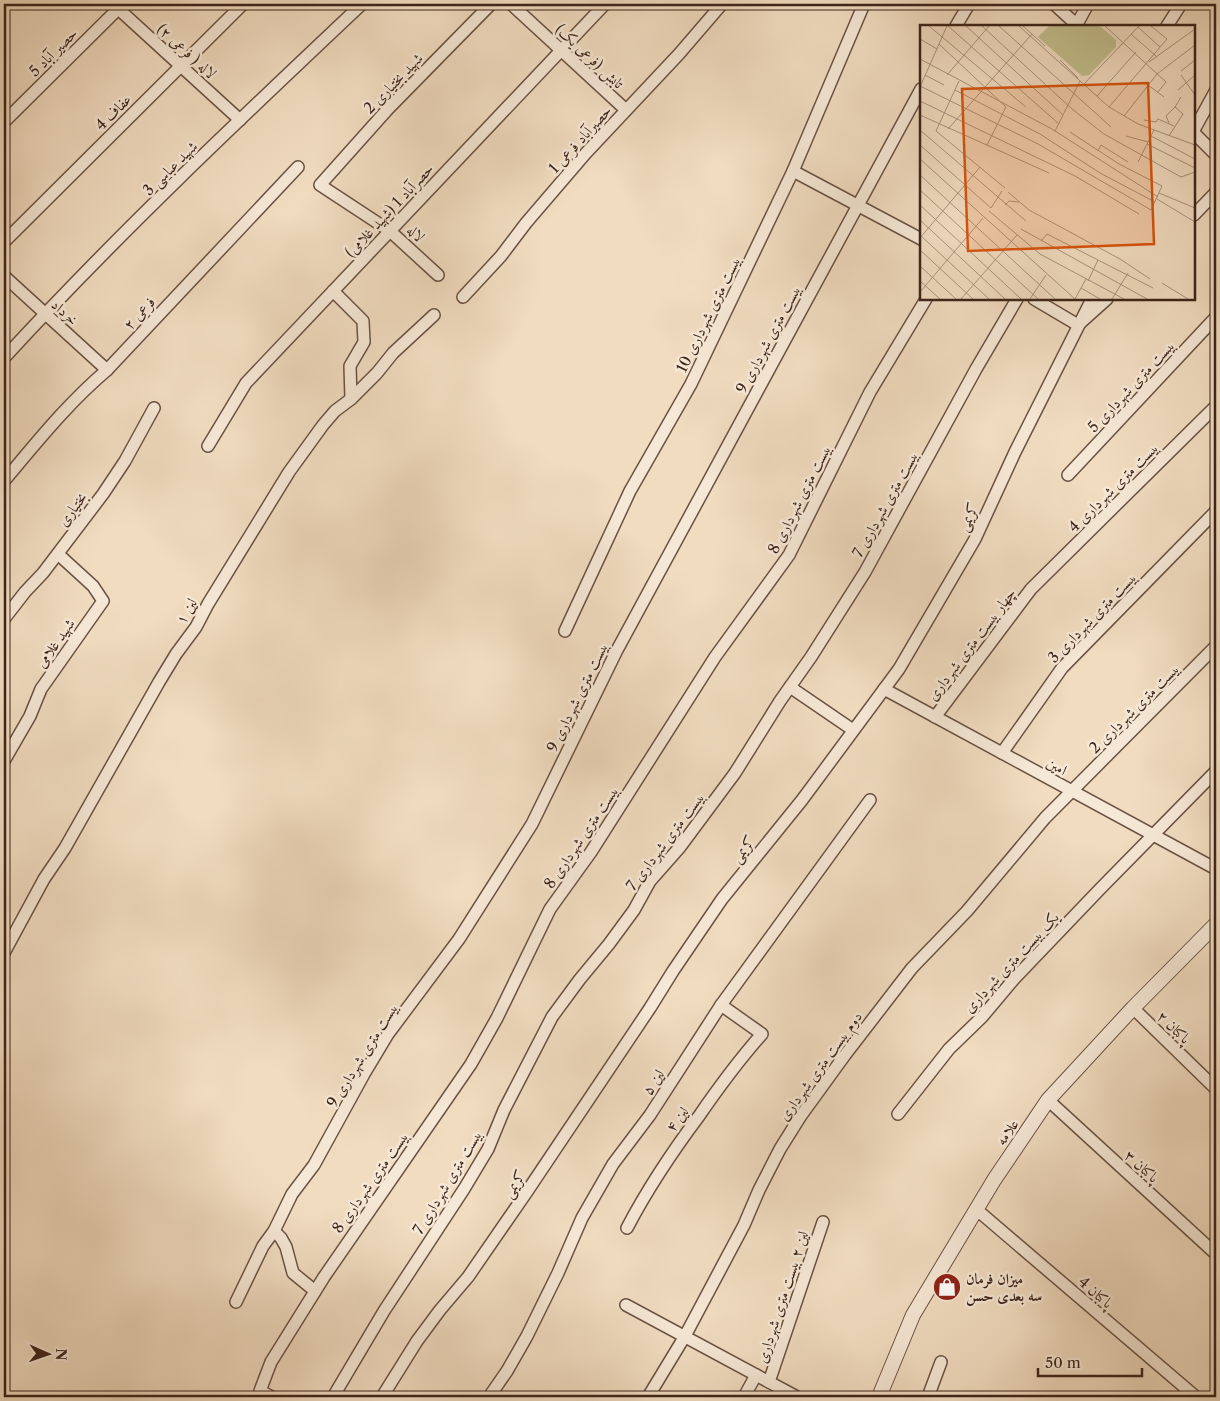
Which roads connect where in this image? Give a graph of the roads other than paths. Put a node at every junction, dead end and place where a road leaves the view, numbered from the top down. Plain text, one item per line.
1 (243, 4) edge
2 (362, 4) edge
3 (491, 4) edge
4 (511, 4) edge
5 (605, 4) edge
6 (722, 4) edge
7 (864, 4) edge
8 (969, 4) edge
9 (1054, 4) edge
10 (1088, 4) edge
11 (1180, 4) edge
12 (118, 5) edge
13 (957, 25) edge
14 (1076, 25) edge
15 (1078, 25) edge
16 (1168, 25) edge
17 (561, 50) junction
18 (181, 66) junction
19 (1216, 90) edge
20 (920, 92) edge
21 (626, 110) junction
22 (240, 120) junction
23 (4, 122) edge
24 (1195, 130) edge
25 (1195, 133) edge
26 (1216, 155) edge
27 (298, 167) dead end
28 (793, 171) junction
29 (320, 185) joint
30 (1216, 192) edge
31 (857, 205) junction
32 (1195, 214) edge
33 (390, 231) junction
34 (920, 238) edge
35 (4, 242) edge
36 (438, 275) dead end
37 (4, 276) edge
38 (333, 291) junction
39 (463, 297) dead end
40 (925, 300) edge
41 (1016, 300) edge
42 (1036, 300) edge
43 (1091, 300) edge
44 (1106, 300) edge
45 (45, 314) junction
46 (434, 315) dead end
47 (1216, 317) edge
48 (1078, 325) junction
49 (4, 358) edge
50 (107, 370) junction
51 (351, 399) junction
52 (1216, 406) edge
53 (154, 408) dead end
54 (208, 446) dead end
55 (1068, 475) dead end
56 (4, 481) edge
57 (1216, 511) edge
58 (58, 554) junction
59 (1031, 589) joint
60 (4, 620) edge
61 (566, 631) dead end
62 (1216, 646) edge
63 (790, 687) junction
64 (884, 689) junction
65 (935, 717) junction
66 (854, 730) junction
67 (1002, 753) junction
68 (4, 761) edge
69 (1216, 771) edge
70 (1072, 792) junction
71 (870, 800) dead end
72 (1153, 836) junction
73 (1216, 869) edge
74 (1216, 924) edge
75 (4, 953) edge
76 (721, 1005) junction
77 (1133, 1008) junction
78 (1216, 1089) edge
79 (1048, 1100) junction
80 (898, 1114) dead end
81 (976, 1209) junction
82 (823, 1222) dead end
83 (627, 1228) dead end
84 (274, 1231) junction
85 (1216, 1254) edge
86 (315, 1291) junction
87 (236, 1302) dead end
88 (626, 1305) dead end
89 (685, 1336) junction
90 (941, 1362) dead end
91 (756, 1375) junction
92 (769, 1382) junction
93 (272, 1397) edge
94 (333, 1397) edge
95 (382, 1397) edge
96 (489, 1397) edge
97 (648, 1397) edge
98 (744, 1397) edge
99 (797, 1397) edge
100 (879, 1397) edge
101 (928, 1397) edge
102 (1196, 1397) edge

1 - 18 street, عفاف 4
2 - 22 street, شهید عباسی 3
3 - 29 street, شهید بختیاری 2
4 - 17 street, تابش (فرعی یک)
5 - 17 street, حصرآباد 1 (شهید غلامی)
6 - 21 street, حصیرآباد فرعی 1
7 - 28 street, بیست متری شهرداری 10
8 - 13 street
9 - 14 street
10 - 15 street
11 - 16 street
12 - 18 street, لاله ( فرعی ۲)
12 - 23 street, حصیر آباد 5
17 - 21 street, تابش (فرعی یک)
17 - 33 street, حصرآباد 1 (شهید غلامی)
18 - 22 street, لاله ( فرعی ۲)
18 - 35 street, عفاف 4
19 - 24 street
20 - 31 street, بیست متری شهرداری 9
21 - 39 street, حصیرآباد فرعی 1
22 - 45 street, شهید عباسی 3
25 - 26 street
27 - 50 street, ۲ فرعی
28 - 31 street
28 - 61 street, بیست متری شهرداری 10
29 - 33 street, لاله
30 - 32 street
31 - 34 street
31 - 84 street, بیست متری شهرداری 9
33 - 36 street, لاله
33 - 38 street, حصرآباد 1 (شهید غلامی)
37 - 45 street, خرداد
38 - 51 street
38 - 54 street, حصرآباد 1 (شهید غلامی)
40 - 86 street, بیست متری شهرداری 8
41 - 63 street, بیست متری شهرداری 7
42 - 48 street
43 - 48 street, کریمی
44 - 48 street
45 - 49 street, شهید عباسی 3
45 - 50 street, خرداد
46 - 51 street, لین ۱
47 - 55 street, بیست متری شهرداری 5
48 - 64 street, کریمی
50 - 56 street, ۲ فرعی
51 - 75 street, لین ۱
52 - 59 street, بیست متری شهرداری 4
53 - 58 street, بختیاری
57 - 67 street, بیست متری شهرداری 3
58 - 60 street, بختیاری
58 - 68 street, شهید غلامی
59 - 65 street, چهار بیست متری شهرداری
62 - 70 street, بیست متری شهرداری 2
63 - 66 street
63 - 94 street, بیست متری شهرداری 7
64 - 65 street, امین
64 - 66 street, کریمی
65 - 67 street, امین
66 - 95 street, کریمی
67 - 70 street, امین
69 - 72 street, یک بیست متری شهرداری
70 - 72 street, امین
70 - 89 street, دوم بیست متری شهرداری
71 - 76 street, لین ۵
72 - 73 street, امین
72 - 80 street, یک بیست متری شهرداری
74 - 77 street, علامه
76 - 83 street, لین ۴
76 - 96 street, لین ۵
77 - 78 street, پاکبان ۲
77 - 79 street, علامه
79 - 81 street, علامه
79 - 85 street, پاکبان ۳
81 - 100 street, علامه
81 - 102 street, پاکبان 4
82 - 92 street, لین ۲ بیست متری شهرداری
84 - 86 street
84 - 87 street, بیست متری شهرداری 9
86 - 93 street, بیست متری شهرداری 8
88 - 89 street
89 - 91 street
89 - 97 street, دوم بیست متری شهرداری
90 - 101 street
91 - 92 street
91 - 98 street
92 - 99 street

